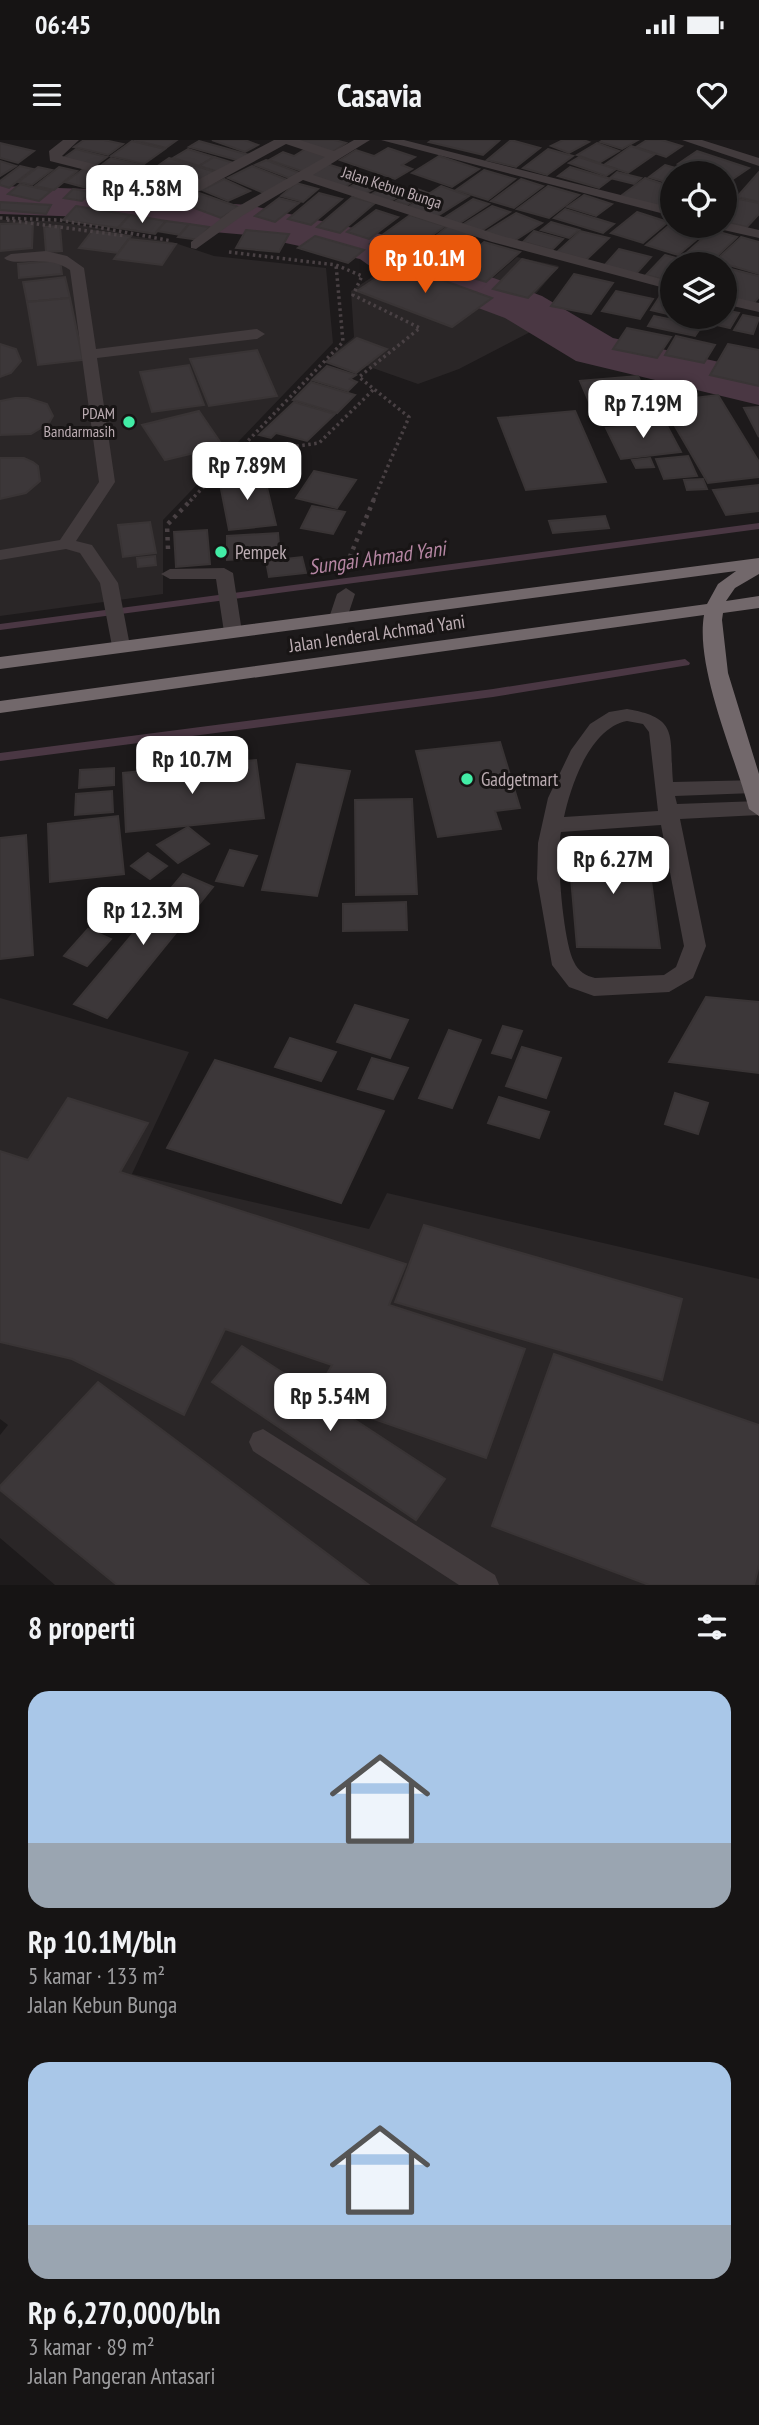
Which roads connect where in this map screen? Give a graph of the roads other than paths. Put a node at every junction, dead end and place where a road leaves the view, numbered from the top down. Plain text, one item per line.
1 (72, 140) edge
2 (286, 140) edge
3 (363, 140) edge
4 (388, 140) edge
5 (689, 140) edge
6 (336, 156) junction
7 (759, 162) edge
8 (304, 176) junction
9 (660, 209) edge
10 (737, 229) edge
11 (759, 234) edge
12 (197, 246) road end
13 (11, 258) dead end
14 (660, 282) edge
15 (737, 302) edge
16 (759, 308) edge
17 (257, 334) dead end
18 (91, 354) junction
19 (66, 544) junction
20 (0, 555) edge
21 (759, 565) edge
22 (170, 574) road end
23 (346, 594) dead end
24 (759, 602) edge
25 (714, 608) junction
26 (338, 618) junction
27 (233, 632) junction
28 (121, 646) junction
29 (0, 663) edge
30 (0, 707) edge
31 (754, 786) junction
32 (664, 789) junction
33 (759, 808) edge
34 (670, 814) junction
35 (552, 825) junction
36 (263, 1442) dead end
37 (485, 1585) edge

1 - 2 street, Jalan Kebun Bunga
2 - 6 street, Jalan Kebun Bunga
3 - 6 street
4 - 9 street
5 - 7 street
6 - 8 street
8 - 12 street
8 - 14 street, Jalan Kebun Bunga
10 - 11 street
13 - 18 street
15 - 16 street
17 - 18 street
18 - 19 street
19 - 20 street
19 - 28 street
21 - 25 highway
21 - 26 highway, Jalan Jenderal Achmad Yani
22 - 27 street
23 - 26 street
24 - 25 highway, Jalan Jenderal Achmad Yani
25 - 30 highway, Jalan Jenderal Achmad Yani
25 - 31 highway
26 - 27 highway, Jalan Jenderal Achmad Yani
27 - 28 highway, Jalan Jenderal Achmad Yani
28 - 29 highway, Jalan Jenderal Achmad Yani
31 - 32 street
31 - 33 highway
32 - 34 street
32 - 35 street
33 - 34 street
34 - 35 street
34 - 35 street
36 - 37 street

